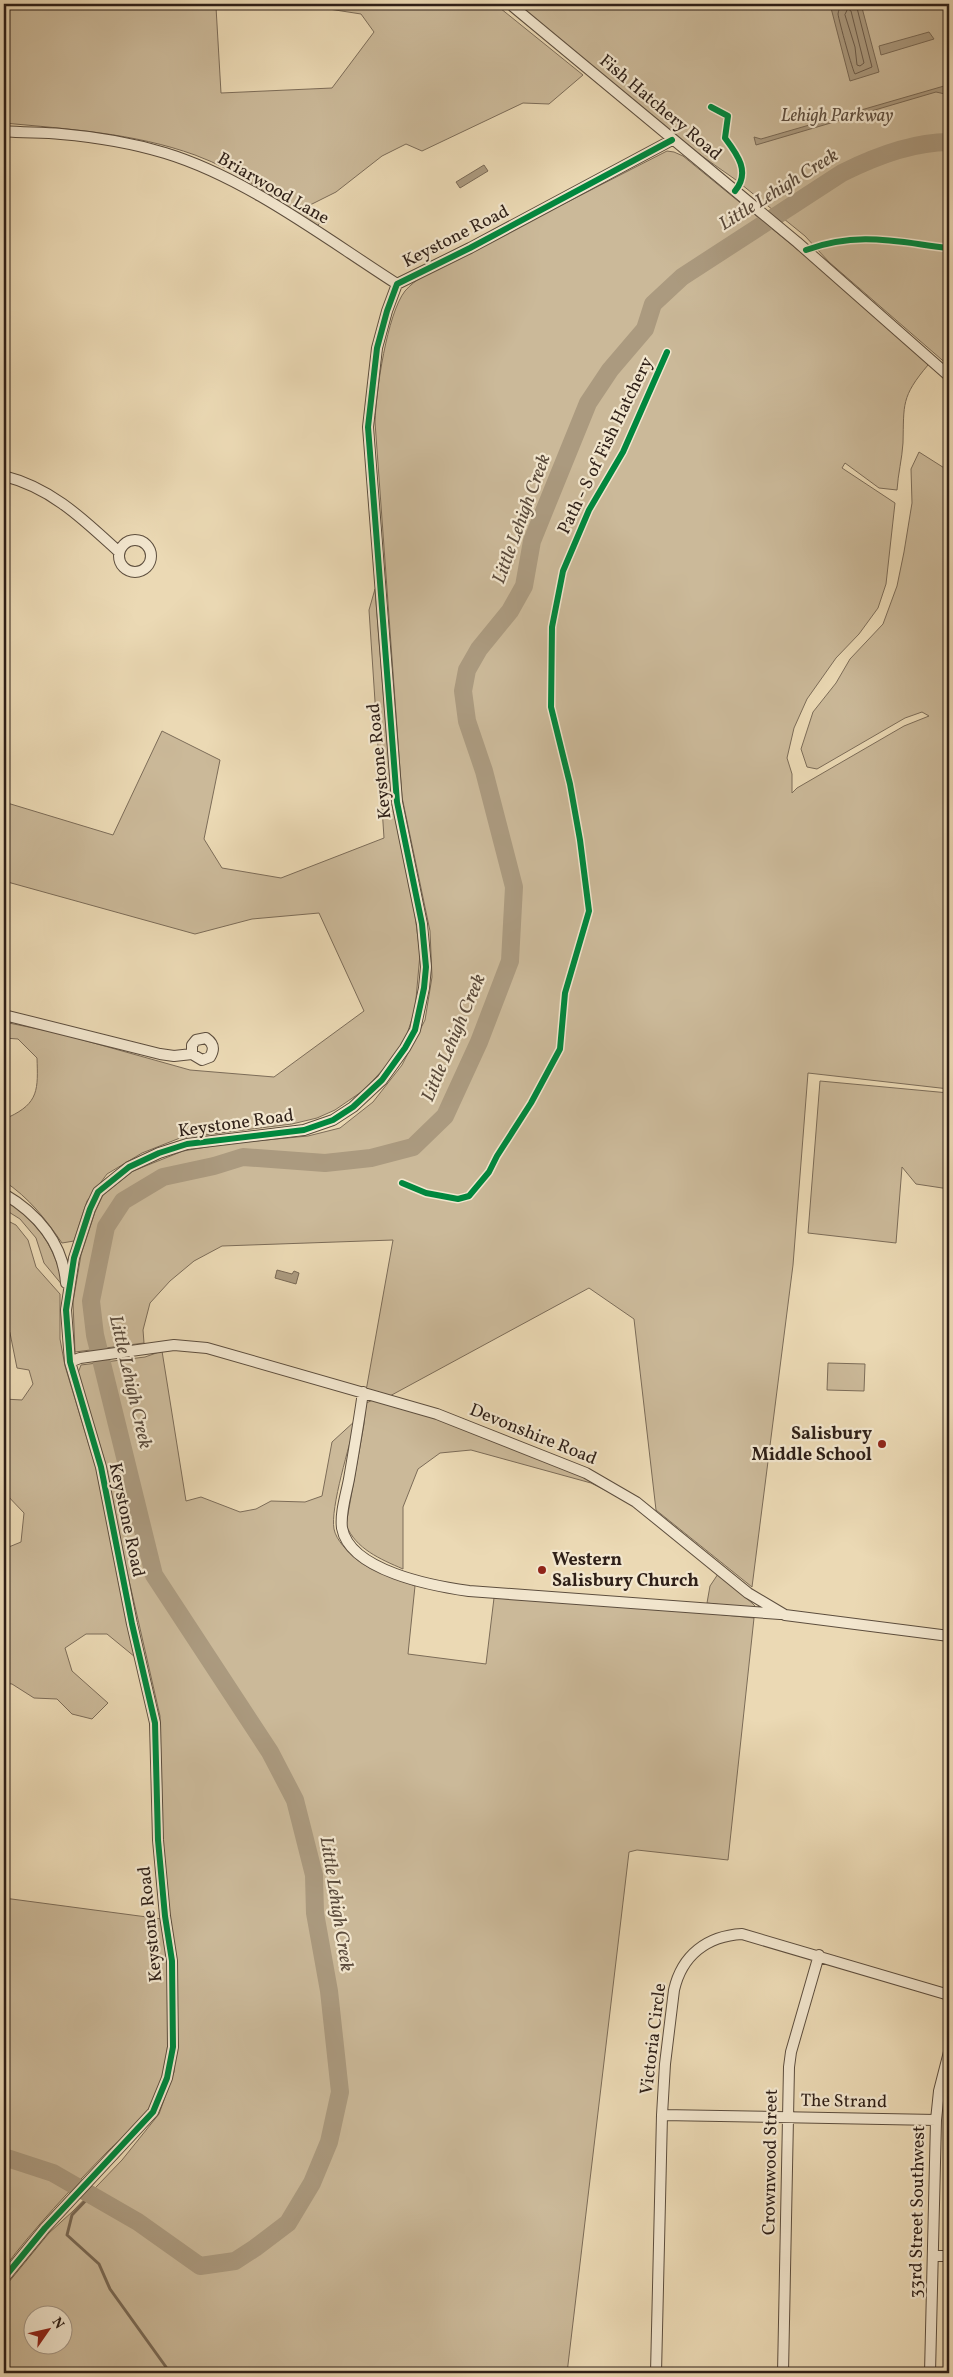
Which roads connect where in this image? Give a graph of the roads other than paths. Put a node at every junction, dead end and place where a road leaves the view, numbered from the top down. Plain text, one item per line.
1 (510, 4) edge
2 (4, 131) edge
3 (672, 140) junction
4 (397, 284) junction
5 (949, 376) edge
6 (4, 476) edge
7 (119, 552) dead end
8 (4, 1015) edge
9 (192, 1054) dead end
10 (4, 1194) edge
11 (68, 1296) junction
12 (70, 1362) junction
13 (363, 1392) junction
14 (785, 1615) junction
15 (949, 1636) edge
16 (819, 1955) junction
17 (949, 1995) edge
18 (949, 2052) edge
19 (662, 2115) junction
20 (788, 2118) junction
21 (936, 2120) junction
22 (933, 2256) junction
23 (949, 2256) edge
24 (4, 2278) edge
25 (656, 2373) edge
26 (783, 2373) edge
27 (930, 2373) edge

1 - 3 street, Fish Hatchery Road
2 - 4 street, Briarwood Lane
3 - 4 street, Keystone Road
3 - 5 street, Fish Hatchery Road
4 - 11 street, Keystone Road
6 - 7 street
8 - 9 street
10 - 11 street
11 - 12 street, Keystone Road
12 - 13 street, Devonshire Road
12 - 24 street, Keystone Road
13 - 14 street, Devonshire Road
13 - 14 street
14 - 15 street, Devonshire Road
16 - 17 street, Victoria Circle
16 - 19 street, Victoria Circle
16 - 20 street, Crownwood Street
18 - 21 street, 33rd Street Southwest
19 - 20 street, The Strand
19 - 25 street, Victoria Circle
20 - 21 street, The Strand
20 - 26 street, Crownwood Street
21 - 22 street, 33rd Street Southwest
22 - 23 street
22 - 27 street, 33rd Street Southwest

